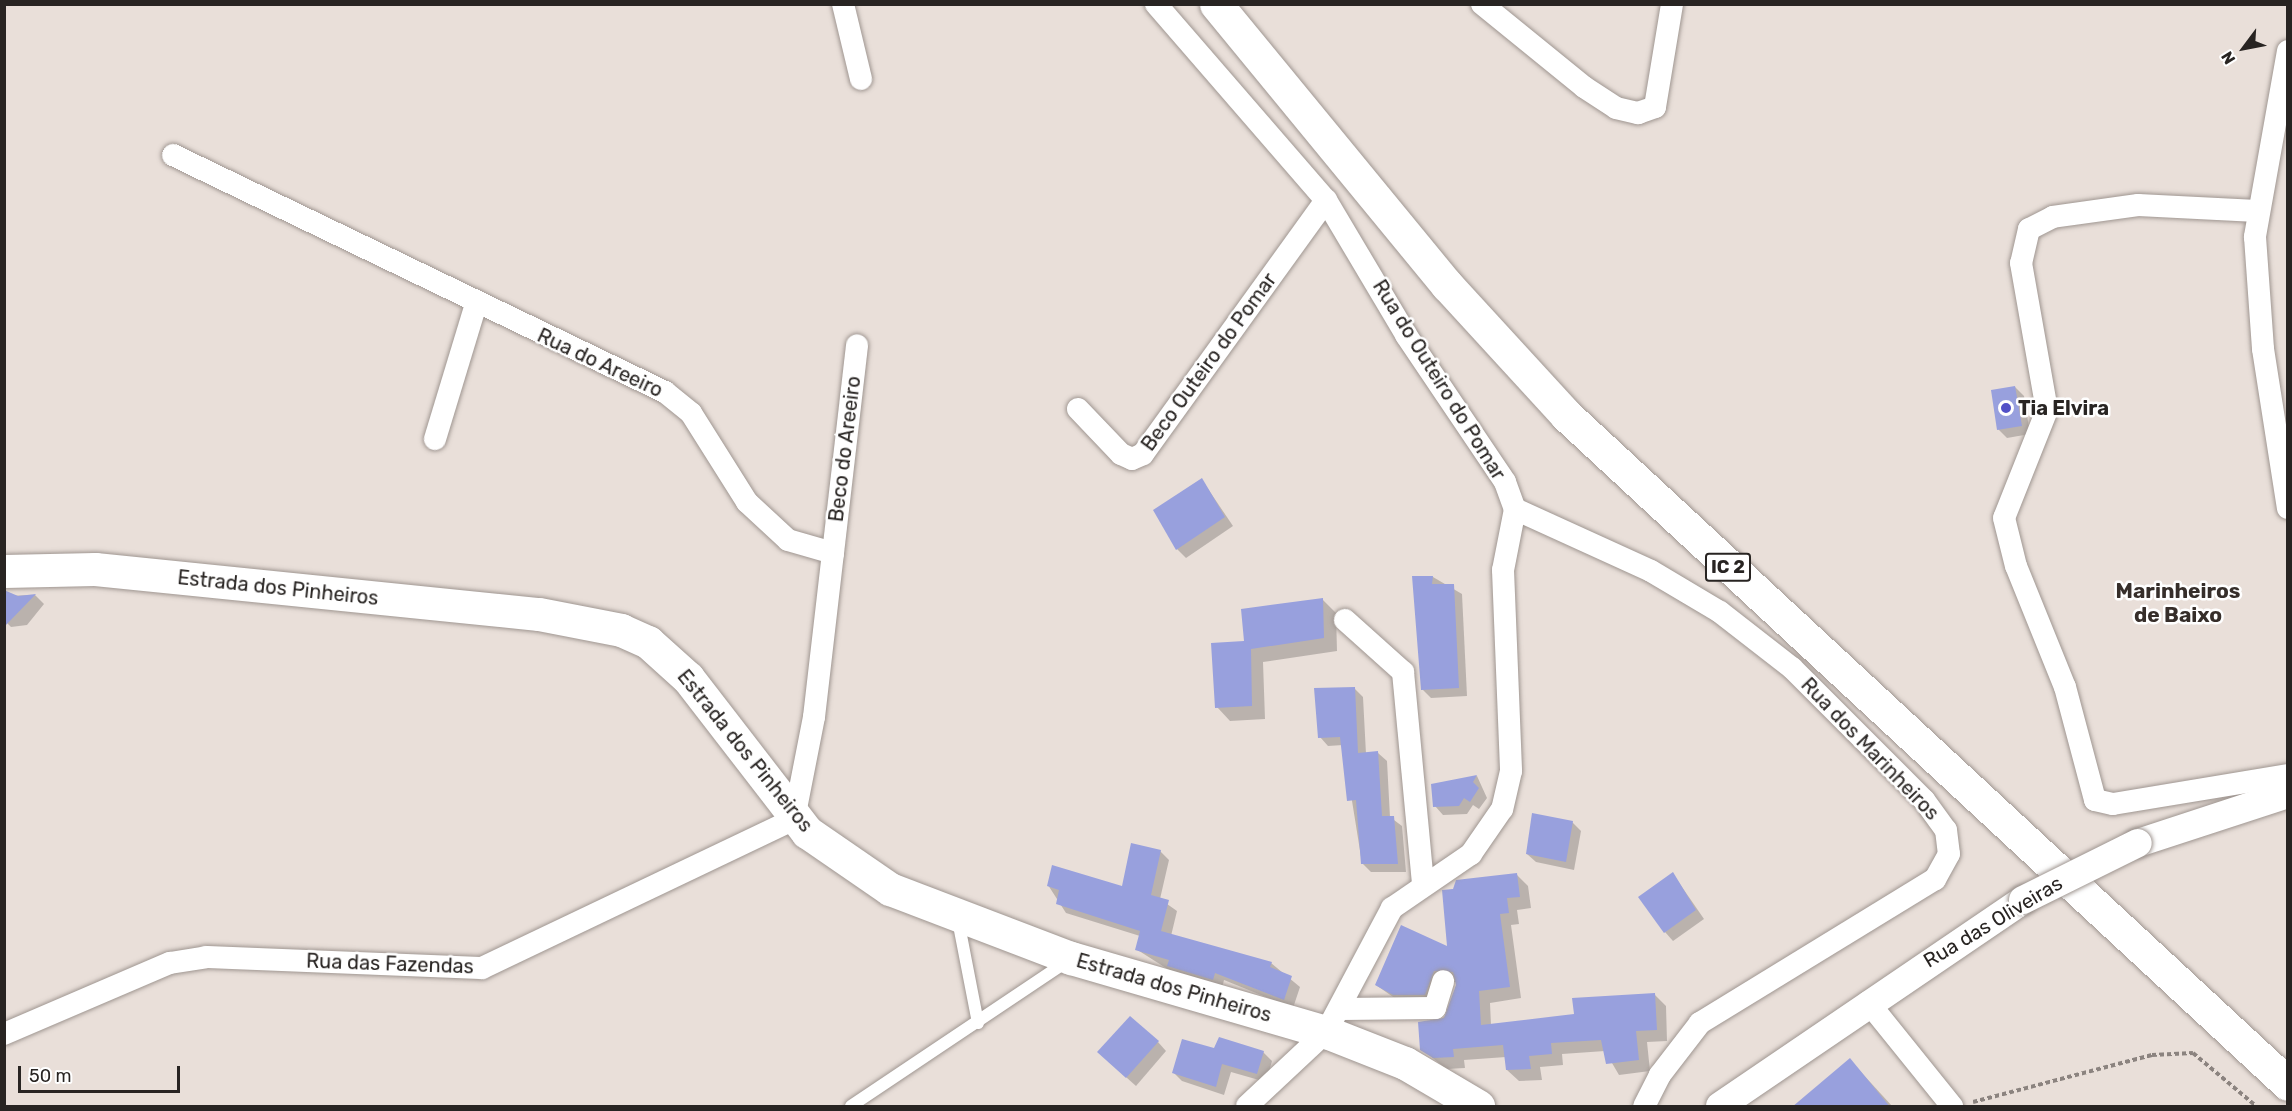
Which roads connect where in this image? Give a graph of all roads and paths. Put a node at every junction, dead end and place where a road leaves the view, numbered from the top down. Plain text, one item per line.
1 (843, 4) edge
2 (1156, 4) edge
3 (1216, 4) edge
4 (1244, 4) edge
5 (1482, 4) edge
6 (1672, 4) edge
7 (2288, 51) edge
8 (861, 79) dead end
9 (2281, 116) edge
10 (173, 155) dead end
11 (1326, 200) junction
12 (2257, 211) junction
13 (476, 304) junction
14 (857, 345) dead end
15 (1078, 409) dead end
16 (435, 439) dead end
17 (2288, 508) edge
18 (1515, 509) junction
19 (833, 553) junction
20 (4, 571) edge
21 (1345, 620) dead end
22 (2288, 775) edge
23 (2288, 794) edge
24 (794, 819) junction
25 (1432, 880) junction
26 (958, 918) junction
27 (1071, 958) junction
28 (1443, 981) dead end
29 (1868, 1002) junction
30 (1333, 1021) junction
31 (978, 1023) junction
32 (4, 1034) edge
33 (2288, 1056) edge
34 (2288, 1084) edge
35 (1724, 1105) edge
36 (1959, 1105) edge
37 (851, 1107) edge
38 (1247, 1107) edge
39 (1478, 1107) edge
40 (1644, 1107) edge
41 (2256, 1107) edge

1 - 8 street
2 - 11 street, Rua do Outeiro do Pomar
3 - 34 main road, IC 2
4 - 33 main road, IC 2
5 - 6 street
7 - 9 street
9 - 12 street
10 - 13 street, Rua do Areeiro
11 - 15 street, Beco Outeiro do Pomar
11 - 18 street, Rua do Outeiro do Pomar
12 - 17 street
12 - 22 street
13 - 16 street
13 - 19 street, Rua do Areeiro
14 - 19 street, Beco do Areeiro
18 - 25 street
18 - 40 street, Rua dos Marinheiros
19 - 24 street
20 - 24 main road, Estrada dos Pinheiros
21 - 25 street
23 - 29 street, Rua das Oliveiras, bridge
24 - 26 main road, Estrada dos Pinheiros
24 - 32 street, Rua das Fazendas
25 - 30 street
26 - 27 main road, Estrada dos Pinheiros
26 - 31 lane
27 - 30 main road, Estrada dos Pinheiros
27 - 31 lane
28 - 30 street
29 - 35 street, Rua das Oliveiras
29 - 36 street
30 - 38 street
30 - 39 main road, Estrada dos Pinheiros
31 - 37 lane
36 - 41 path

